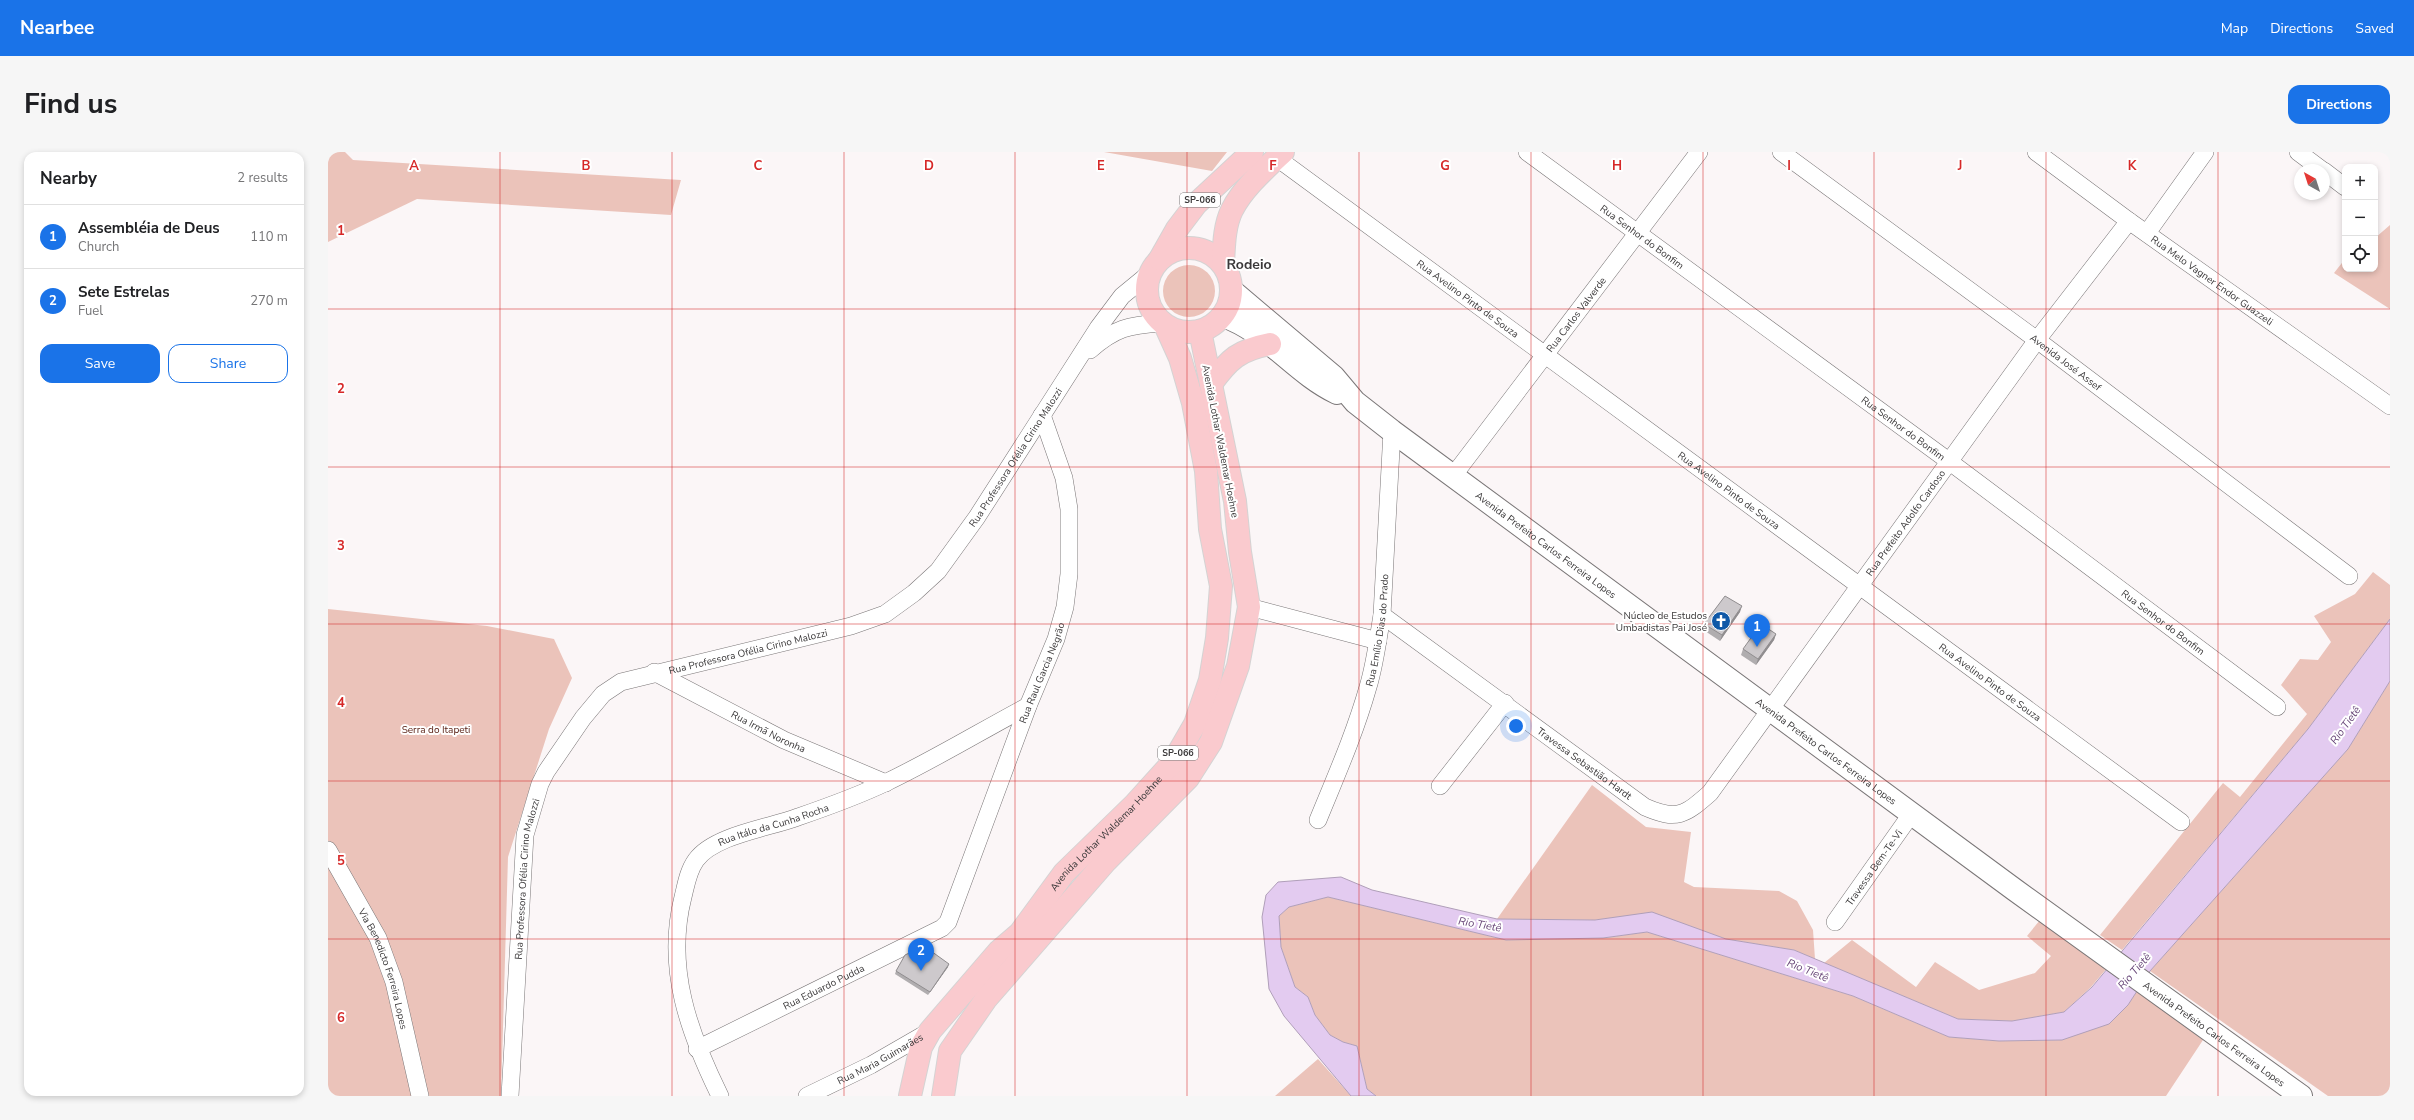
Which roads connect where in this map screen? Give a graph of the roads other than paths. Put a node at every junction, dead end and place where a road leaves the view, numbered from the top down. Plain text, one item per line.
1 (1252, 152) edge
2 (1528, 152) edge
3 (1699, 152) edge
4 (1781, 152) edge
5 (2036, 152) edge
6 (2205, 152) edge
7 (2298, 152) edge
8 (1280, 155) edge
9 (2314, 164) edge
10 (2330, 176) edge
11 (2342, 185) edge
12 (2129, 221) junction
13 (1637, 232) junction
14 (2147, 232) junction
15 (1222, 264) junction
16 (1155, 266) junction
17 (1231, 290) junction
18 (1223, 316) junction
19 (1164, 325) junction
20 (1200, 331) junction
21 (2037, 340) junction
22 (1270, 344) junction
23 (1546, 354) junction
24 (1076, 362) junction
25 (1210, 384) junction
26 (1355, 402) junction
27 (2390, 406) edge
28 (1042, 415) junction
29 (1392, 431) junction
30 (1950, 462) junction
31 (1453, 476) junction
32 (2349, 576) dead end
33 (1861, 586) junction
34 (1249, 607) junction
35 (1382, 615) junction
36 (1378, 641) junction
37 (654, 672) junction
38 (1505, 703) junction
39 (1028, 706) junction
40 (2277, 707) dead end
41 (1771, 711) junction
42 (886, 783) junction
43 (1440, 786) dead end
44 (1912, 813) junction
45 (1318, 820) dead end
46 (2181, 822) dead end
47 (328, 850) edge
48 (948, 922) joint
49 (1835, 922) dead end
50 (930, 1031) junction
51 (697, 1049) junction
52 (420, 1096) edge
53 (510, 1096) edge
54 (720, 1096) edge
55 (807, 1096) edge
56 (910, 1096) edge
57 (943, 1096) edge
58 (2301, 1096) edge

1 - 16 main road, SP-066
2 - 13 street, Rua Senhor do Bonfim
3 - 13 street, Rua Carlos Valverde
4 - 21 street, Avenida José Assef
5 - 12 street, Rua Melo Vagner Endor Guazzeli
6 - 14 street
7 - 9 street
8 - 15 main road, SP-066
8 - 23 street, Rua Avelino Pinto de Souza
10 - 11 street
12 - 14 street, Rua Melo Vagner Endor Guazzeli
12 - 21 street, Rua Prefeito Adolfo Cardoso
13 - 23 street, Rua Carlos Valverde
13 - 30 street, Rua Senhor do Bonfim
14 - 27 street, Rua Melo Vagner Endor Guazzeli
15 - 16 main road
15 - 17 main road
16 - 19 main road
16 - 24 street, Rua Professora Ofélia Cirino Malozzi
17 - 18 main road
17 - 26 main road, Avenida Prefeito Carlos Ferreira Lopes
18 - 20 main road
18 - 22 main road, Avenida Prefeito Carlos Ferreira Lopes
19 - 20 main road
19 - 24 street
19 - 50 main road, Avenida Lothar Waldemar Hoehne / SP-066
20 - 25 main road, Avenida Lothar Waldemar Hoehne / SP-066
21 - 30 street, Rua Prefeito Adolfo Cardoso
21 - 32 street, Avenida José Assef
22 - 25 main road
22 - 26 main road, Avenida Prefeito Carlos Ferreira Lopes
23 - 31 street, Rua Carlos Valverde
23 - 33 street, Rua Avelino Pinto de Souza
24 - 28 street, Rua Professora Ofélia Cirino Malozzi
25 - 34 main road, Avenida Lothar Waldemar Hoehne / SP-066
26 - 29 main road, Avenida Prefeito Carlos Ferreira Lopes
28 - 37 street, Rua Professora Ofélia Cirino Malozzi
28 - 39 street, Rua Raul Garcia Negrão
29 - 31 main road, Avenida Prefeito Carlos Ferreira Lopes
29 - 35 street, Rua Emílio Dias do Prado
30 - 33 street, Rua Prefeito Adolfo Cardoso
30 - 40 street, Rua Senhor do Bonfim
31 - 41 main road, Avenida Prefeito Carlos Ferreira Lopes
33 - 41 street, Rua Prefeito Adolfo Cardoso
33 - 46 street, Rua Avelino Pinto de Souza
34 - 36 street
34 - 57 main road, Avenida Lothar Waldemar Hoehne / SP-066
35 - 36 street, Rua Emílio Dias do Prado
35 - 38 street, Travessa Sebastião Hardt
36 - 45 street, Rua Emílio Dias do Prado
37 - 42 street, Rua Irmã Noronha
37 - 53 street, Rua Professora Ofélia Cirino Malozzi
38 - 41 street, Travessa Sebastião Hardt
38 - 43 street
39 - 42 street, Rua Itálo da Cunha Rocha
39 - 48 street, Rua Raul Garcia Negrão
41 - 44 main road, Avenida Prefeito Carlos Ferreira Lopes
42 - 51 street, Rua Itálo da Cunha Rocha
44 - 49 street, Travessa Bem-Te-Vi
44 - 58 main road, Avenida Prefeito Carlos Ferreira Lopes
47 - 52 street, Via Benedicto Ferreira Lopes
48 - 51 street, Rua Eduardo Pudda
50 - 55 street, Rua Maria Guimarães
50 - 56 main road, Avenida Lothar Waldemar Hoehne / SP-066
51 - 54 street

